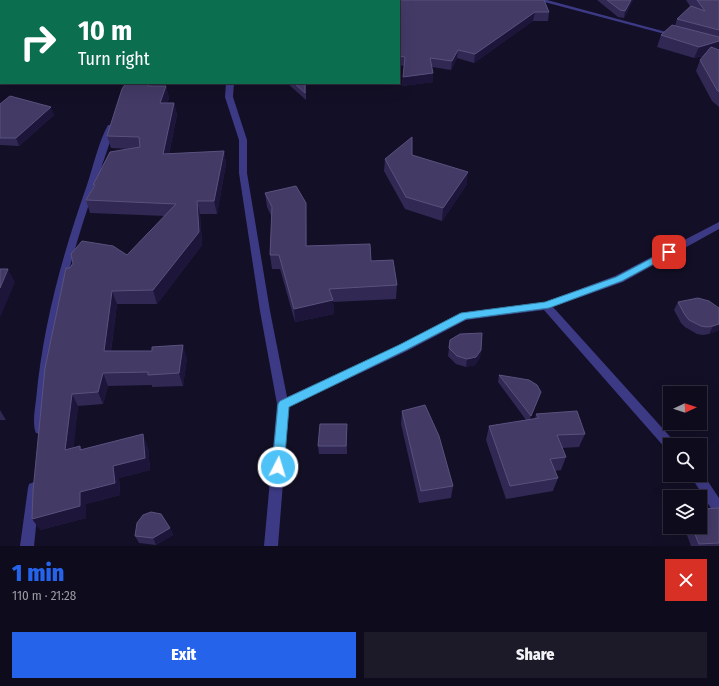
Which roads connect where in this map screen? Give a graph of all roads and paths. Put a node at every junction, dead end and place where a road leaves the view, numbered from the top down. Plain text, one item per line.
1 (540, 0) edge
2 (576, 0) edge
3 (570, 8) junction
4 (685, 38) edge
5 (230, 84) edge
6 (115, 116) edge
7 (719, 225) edge
8 (546, 306) junction
9 (283, 404) junction
10 (39, 438) edge
11 (664, 438) edge
12 (36, 477) edge
13 (701, 482) edge
14 (719, 509) edge
15 (27, 546) edge
16 (271, 546) edge

1 - 3 street
2 - 3 street
3 - 4 street
5 - 9 street
6 - 10 street
7 - 8 street
8 - 9 street
8 - 11 street
9 - 16 street
12 - 15 street
13 - 14 street

